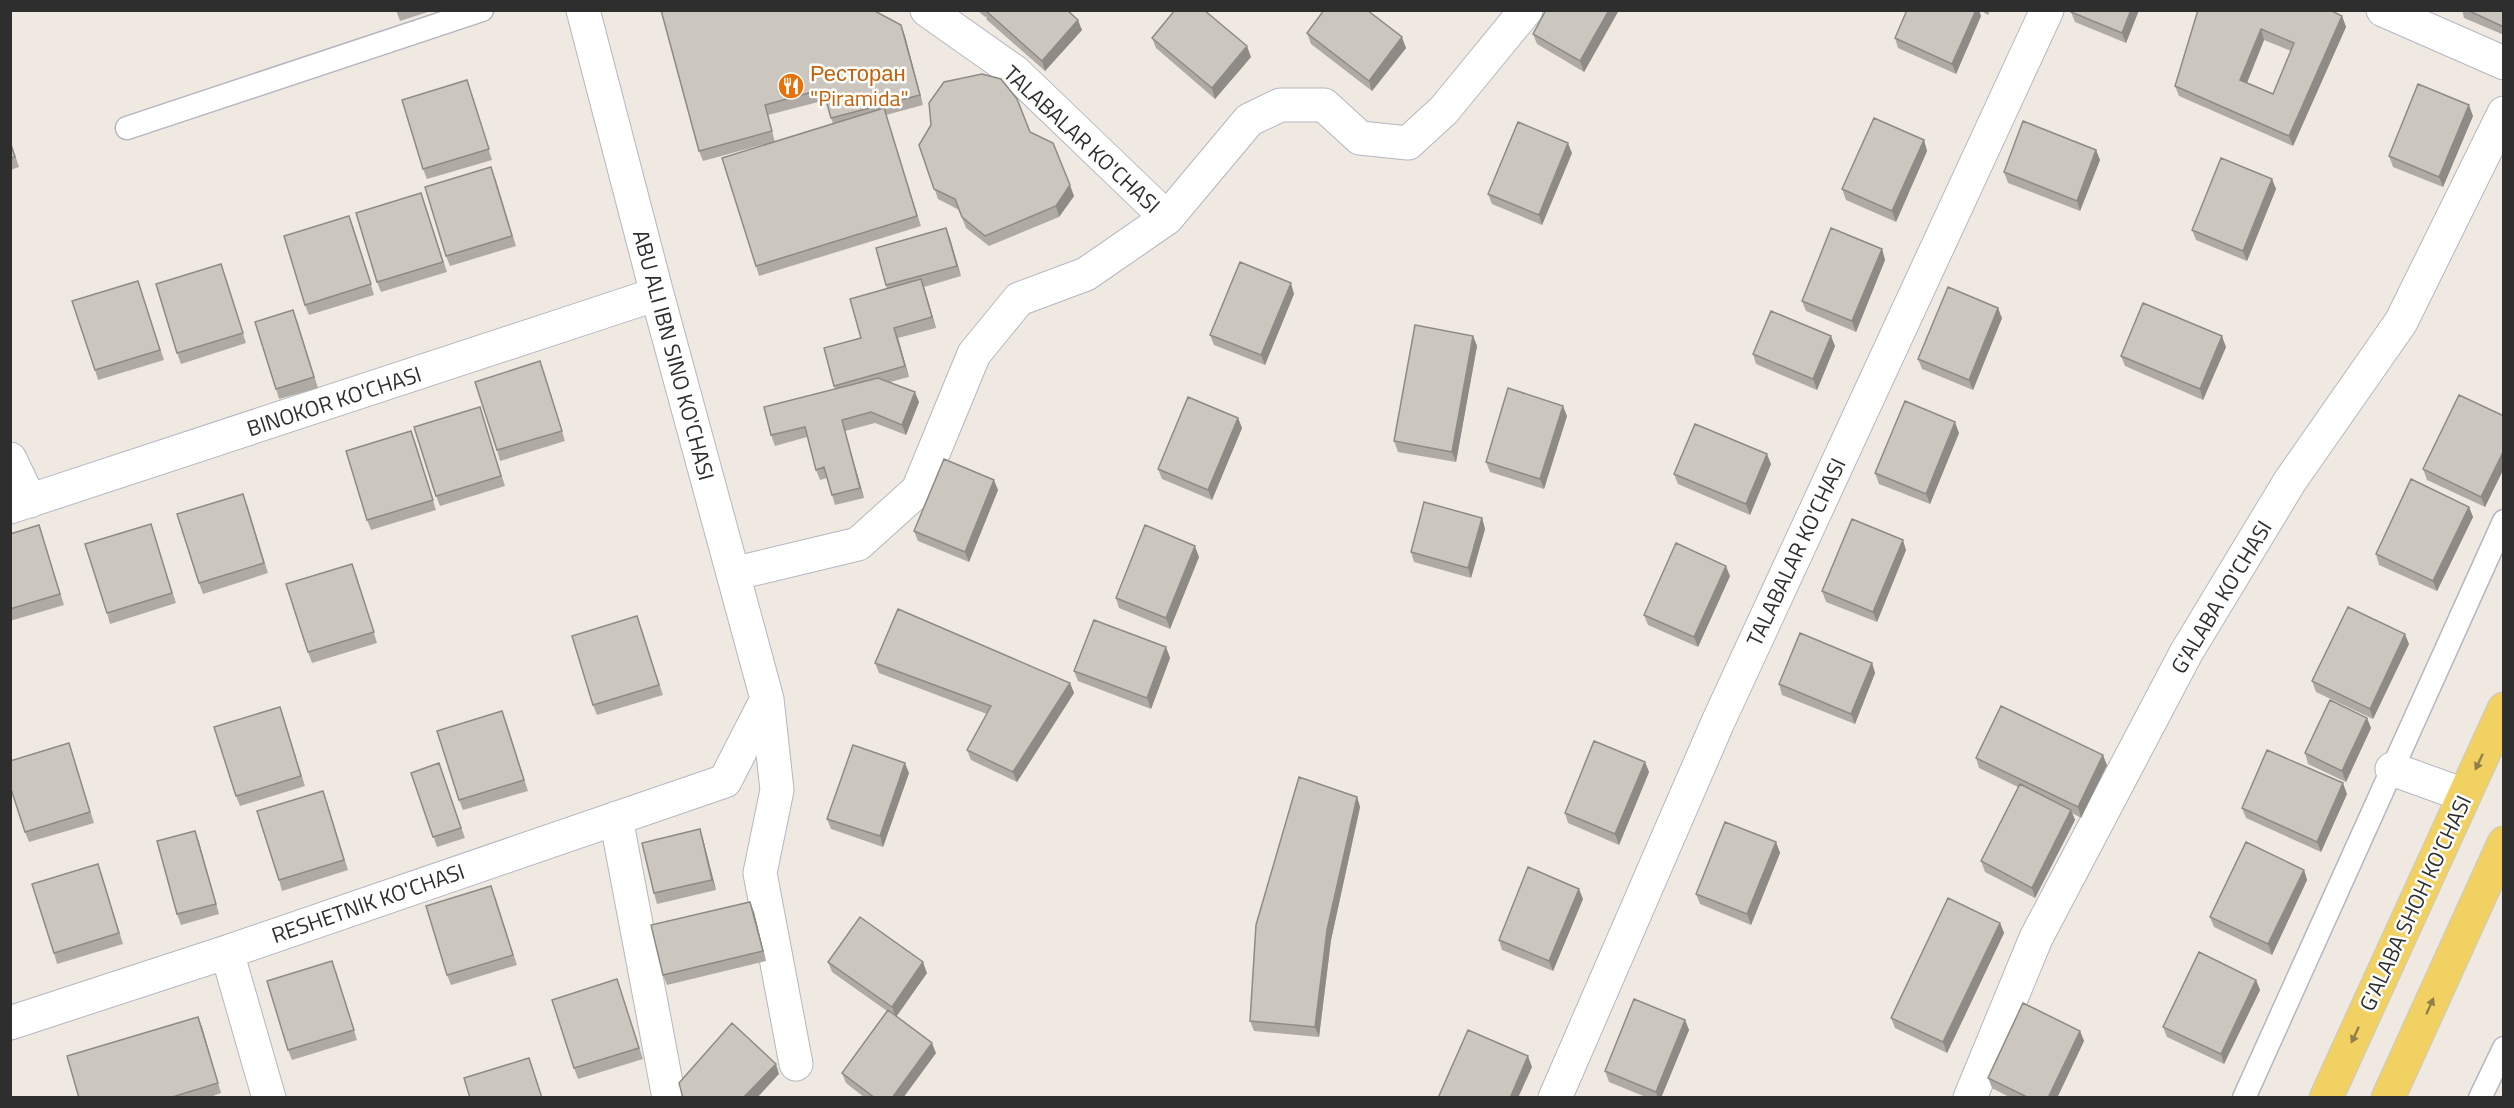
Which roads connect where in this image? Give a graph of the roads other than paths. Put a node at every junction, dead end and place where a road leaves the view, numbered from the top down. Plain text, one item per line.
1 (482, 10) edge
2 (583, 10) edge
3 (927, 10) edge
4 (1526, 10) edge
5 (2047, 10) edge
6 (2383, 10) edge
7 (2504, 63) edge
8 (2504, 113) edge
9 (127, 128) dead end
10 (1167, 218) junction
11 (657, 294) junction
12 (10, 459) edge
13 (20, 504) edge
14 (2504, 521) edge
15 (733, 574) junction
16 (767, 699) junction
17 (2504, 709) edge
18 (2392, 769) junction
19 (2464, 795) junction
20 (616, 818) junction
21 (2504, 843) edge
22 (227, 952) junction
23 (10, 1023) edge
24 (2504, 1048) edge
25 (796, 1064) dead end
26 (269, 1098) edge
27 (669, 1098) edge
28 (1555, 1098) edge
29 (1970, 1098) edge
30 (2244, 1098) edge
31 (2326, 1098) edge
32 (2388, 1098) edge
33 (2480, 1098) edge

1 - 9 lane
2 - 11 street, ABU ALI IBN SINO KO'CHASI
3 - 10 street, TALABALAR KO'CHASI
4 - 10 street, TALABALAR KO'CHASI
5 - 28 street, TALABALAR KO'CHASI
6 - 7 street
8 - 29 street, G'ALABA KO'CHASI
10 - 15 street
11 - 13 street, BINOKOR KO'CHASI
11 - 15 street, ABU ALI IBN SINO KO'CHASI
12 - 13 street
14 - 18 lane
15 - 16 street, ABU ALI IBN SINO KO'CHASI
16 - 20 street, RESHETNIK KO'CHASI
16 - 25 street, ABU ALI IBN SINO KO'CHASI
17 -> 19 main road, G'ALABA SHOH KO'CHASI
18 - 19 street
18 - 30 lane
19 -> 31 main road, G'ALABA SHOH KO'CHASI
20 - 22 street, RESHETNIK KO'CHASI
20 - 27 street
32 -> 21 main road
22 - 23 street, RESHETNIK KO'CHASI
22 - 26 street
24 - 33 lane

